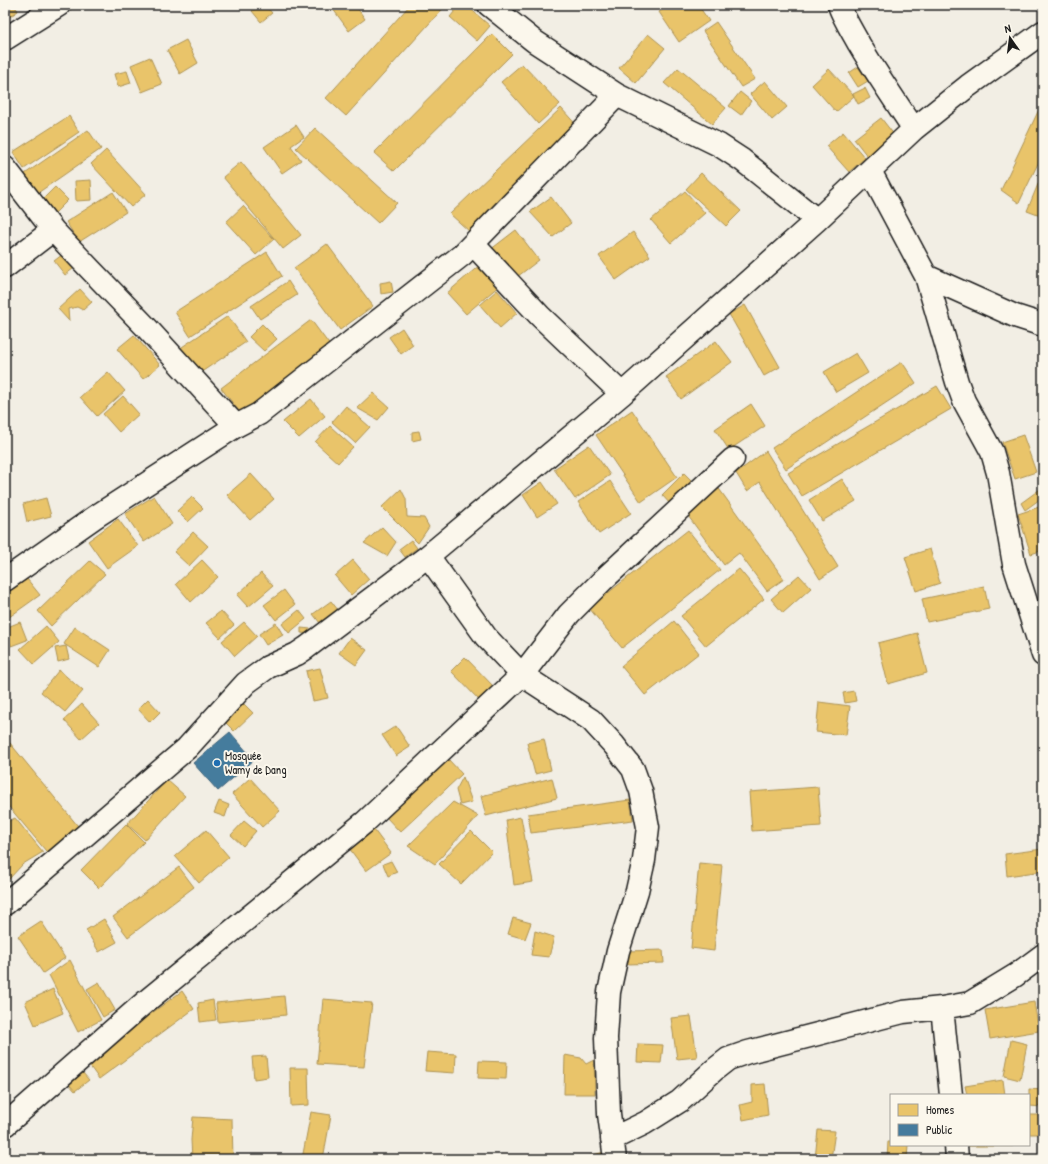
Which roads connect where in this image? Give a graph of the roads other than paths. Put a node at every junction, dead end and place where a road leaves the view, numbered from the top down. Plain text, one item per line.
1 (59, 5) edge
2 (489, 5) edge
3 (839, 5) edge
4 (1043, 32) edge
5 (5, 39) edge
6 (617, 95) junction
7 (914, 129) junction
8 (5, 168) edge
9 (870, 171) junction
10 (817, 220) junction
11 (53, 230) junction
12 (473, 244) junction
13 (5, 267) edge
14 (926, 276) junction
15 (1043, 325) edge
16 (622, 394) junction
17 (236, 426) junction
18 (733, 459) dead end
19 (428, 556) junction
20 (5, 580) edge
21 (1043, 655) edge
22 (522, 675) junction
23 (5, 904) edge
24 (1043, 955) edge
25 (942, 1008) junction
26 (950, 1094) edge
27 (5, 1125) edge
28 (956, 1146) edge
29 (613, 1149) edge
30 (957, 1159) edge

1 - 5 street
2 - 6 street
3 - 7 street
4 - 7 street
6 - 10 street
6 - 12 street
7 - 9 street
8 - 11 street
9 - 10 street
9 - 14 street
10 - 16 street
11 - 13 street
11 - 17 street
12 - 16 street
12 - 17 street
14 - 15 street
14 - 21 street
16 - 19 street
17 - 20 street
18 - 22 street
19 - 22 street
19 - 23 street
22 - 27 street
22 - 29 street
24 - 25 street
25 - 26 street
25 - 29 street
28 - 30 street

